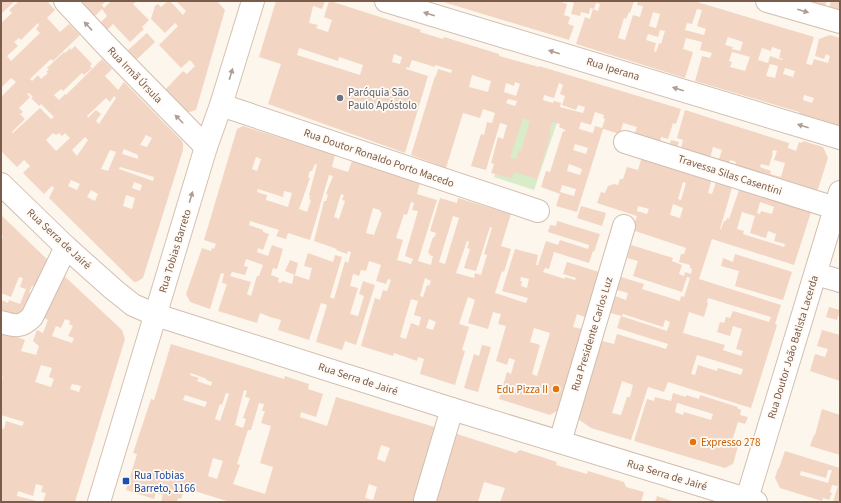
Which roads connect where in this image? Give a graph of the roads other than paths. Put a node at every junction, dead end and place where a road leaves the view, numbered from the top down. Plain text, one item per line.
1 (65, 1) edge
2 (253, 1) edge
3 (386, 1) edge
4 (767, 1) edge
5 (840, 22) edge
6 (221, 105) junction
7 (840, 138) edge
8 (625, 142) dead end
9 (206, 147) junction
10 (1, 184) edge
11 (838, 200) edge
12 (538, 211) dead end
13 (624, 226) dead end
14 (66, 247) junction
15 (816, 274) junction
16 (840, 281) edge
17 (156, 315) junction
18 (1, 322) edge
19 (452, 409) junction
20 (560, 442) junction
21 (425, 500) dead end
22 (750, 501) edge
23 (99, 502) edge

9 -> 1 street, Rua Irmã Úrsula
6 -> 2 street, Rua Tobias Barreto
7 -> 3 street, Rua Iperana
4 -> 5 street
6 - 9 street, Rua Tobias Barreto
6 - 12 street, Rua Doutor Ronaldo Porto Macedo
8 - 11 street, Travessa Silas Casentini
17 -> 9 street, Rua Tobias Barreto
10 - 14 street, Rua Serra de Jairé
11 - 15 street, Rua Doutor João Batista Lacerda
13 - 20 street, Rua Presidente Carlos Luz
14 - 17 street, Rua Serra de Jairé
14 - 18 street
15 - 16 street
15 - 22 street, Rua Doutor João Batista Lacerda
17 - 19 street, Rua Serra de Jairé
17 - 23 street, Rua Tobias Barreto
19 - 20 street, Rua Serra de Jairé
19 - 21 street
20 - 22 street, Rua Serra de Jairé

